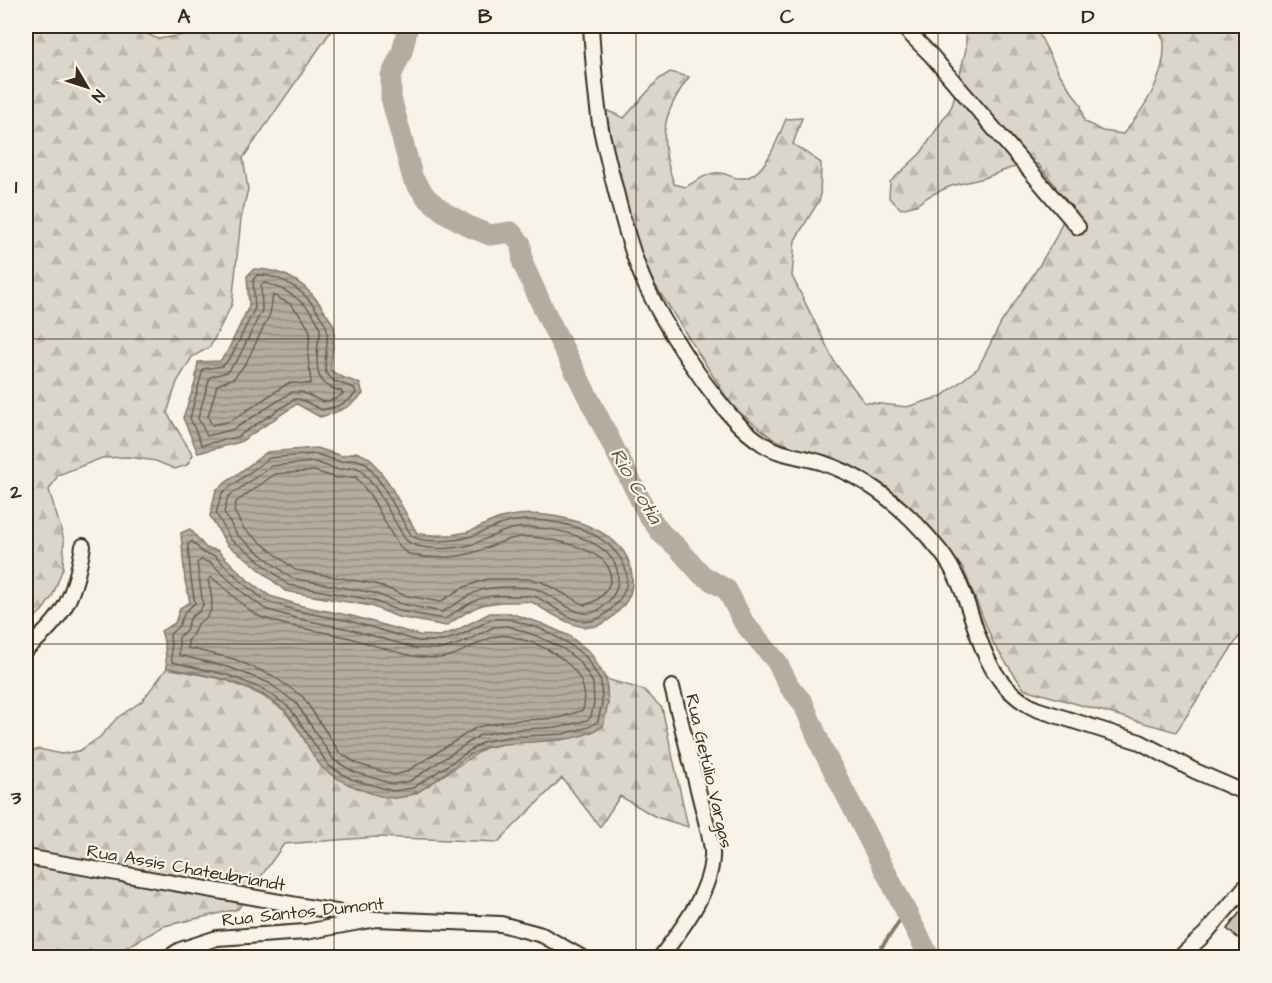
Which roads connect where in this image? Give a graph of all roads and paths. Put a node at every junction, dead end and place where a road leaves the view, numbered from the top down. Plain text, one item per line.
1 (591, 26) edge
2 (902, 26) edge
3 (1078, 227) dead end
4 (83, 546) dead end
5 (26, 649) edge
6 (672, 687) dead end
7 (1246, 794) edge
8 (26, 857) edge
9 (1246, 886) edge
10 (376, 919) junction
11 (168, 957) edge
12 (583, 957) edge
13 (660, 957) edge
14 (1179, 957) edge

1 - 7 street
2 - 3 street
4 - 5 street
6 - 13 street, Rua Getúlio Vargas
8 - 10 street, Rua Assis Chateubriandt
9 - 14 street
10 - 11 street, Rua Santos Dumont
10 - 12 street, Rua Santos Dumont

